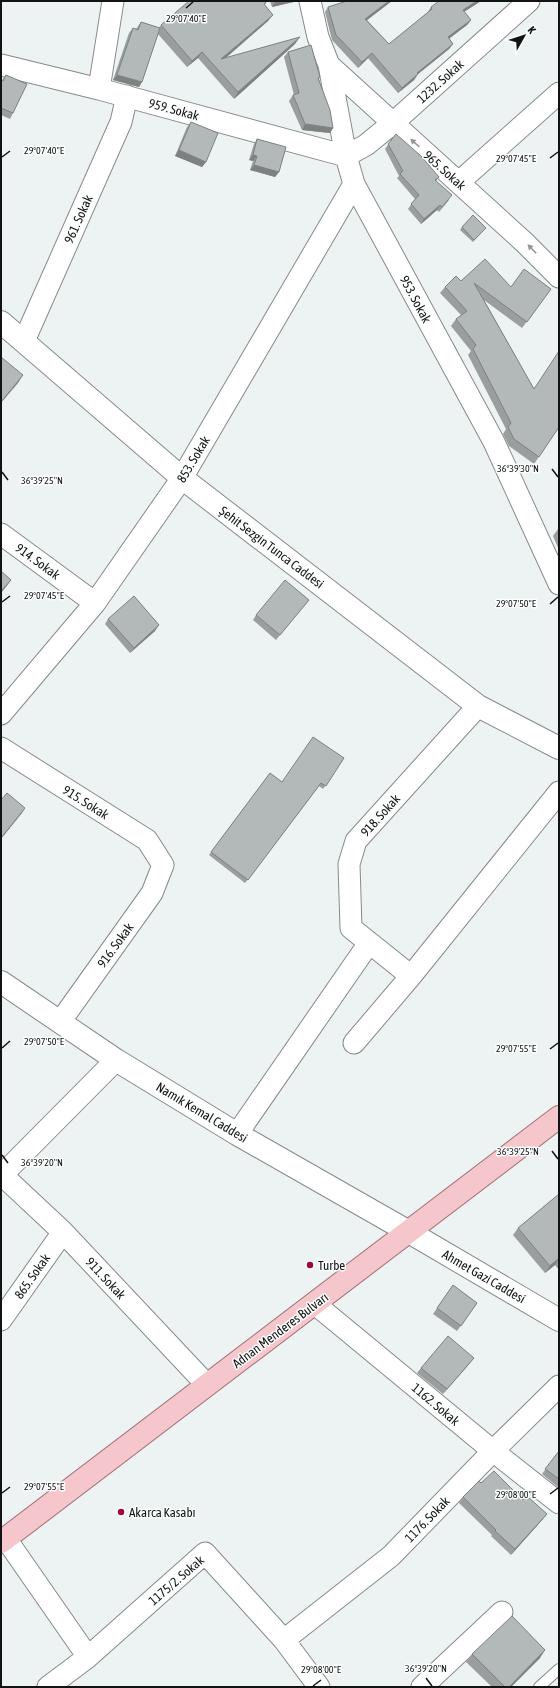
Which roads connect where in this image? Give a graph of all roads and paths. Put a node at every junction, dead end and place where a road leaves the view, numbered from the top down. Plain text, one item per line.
1 (113, 1) edge
2 (310, 1) edge
3 (529, 1) edge
4 (1, 65) edge
5 (329, 65) junction
6 (99, 89) junction
7 (559, 93) edge
8 (127, 96) junction
9 (393, 123) junction
10 (346, 156) junction
11 (459, 182) junction
12 (354, 184) junction
13 (559, 277) edge
14 (1, 322) edge
15 (24, 341) junction
16 (182, 478) junction
17 (1, 534) edge
18 (559, 584) edge
19 (95, 602) junction
20 (478, 706) junction
21 (1, 714) edge
22 (1, 748) edge
23 (559, 748) edge
24 (559, 792) edge
25 (163, 865) joint
26 (369, 943) junction
27 (411, 976) junction
28 (1, 982) edge
29 (60, 1022) junction
30 (354, 1043) dead end
31 (116, 1060) junction
32 (559, 1117) edge
33 (237, 1134) junction
34 (1, 1175) edge
35 (63, 1232) junction
36 (409, 1232) junction
37 (315, 1304) junction
38 (1, 1320) edge
39 (559, 1320) edge
40 (207, 1385) junction
41 (559, 1386) edge
42 (493, 1451) junction
43 (559, 1503) edge
44 (3, 1541) edge
45 (502, 1612) dead end
46 (284, 1640) junction
47 (88, 1658) junction
48 (559, 1669) edge
49 (48, 1687) edge
50 (319, 1687) edge
51 (422, 1687) edge
52 (539, 1687) edge

1 - 6 street
2 - 5 street, 953. Sokak
3 - 9 street, 1232. Sokak
4 - 6 street, 959. Sokak
5 - 9 street, 965. Sokak
5 - 10 street, 953. Sokak
6 - 8 street, 959. Sokak
7 - 11 street
8 - 10 street, 959. Sokak
8 - 15 street, 961. Sokak
9 - 10 street, 1232. Sokak
11 -> 9 street, 965. Sokak
10 - 12 street, 953. Sokak
13 -> 11 street, 965. Sokak
12 - 16 street, 853. Sokak
12 - 18 street, 953. Sokak
14 - 15 street, Şehit Sezgin Tunca Caddesi
15 - 16 street, Şehit Sezgin Tunca Caddesi
16 - 19 street, 853. Sokak
16 - 20 street, Şehit Sezgin Tunca Caddesi
17 - 19 street, 914. Sokak
19 - 21 street, 853. Sokak
20 - 23 street, Şehit Sezgin Tunca Caddesi
20 - 26 street, 918. Sokak
22 - 25 street, 915. Sokak
24 - 27 street
25 - 29 street, 916. Sokak
26 - 27 street, 918. Sokak
26 - 33 street
27 - 30 street
28 - 29 street, Namık Kemal Caddesi
29 - 31 street, Namık Kemal Caddesi
31 - 33 street, Namık Kemal Caddesi
31 - 34 street
32 - 36 main road, Adnan Menderes Bulvarı
33 - 36 street, Namık Kemal Caddesi
34 - 35 street, 911. Sokak
35 - 38 street, 865. Sokak
35 - 40 street, 911. Sokak
36 - 37 main road, Adnan Menderes Bulvarı
36 - 39 street, Ahmet Gazi Caddesi
37 - 40 main road, Adnan Menderes Bulvarı
37 - 42 street, 1162. Sokak
40 - 44 main road, Adnan Menderes Bulvarı
41 - 42 street, 1176. Sokak
42 - 43 street, 1162. Sokak
42 - 46 street, 1176. Sokak
44 - 47 street
45 - 51 street
46 - 47 street, 1175/2. Sokak
46 - 50 street, 1175/2. Sokak
47 - 49 street, 1175/2. Sokak
48 - 52 lane

